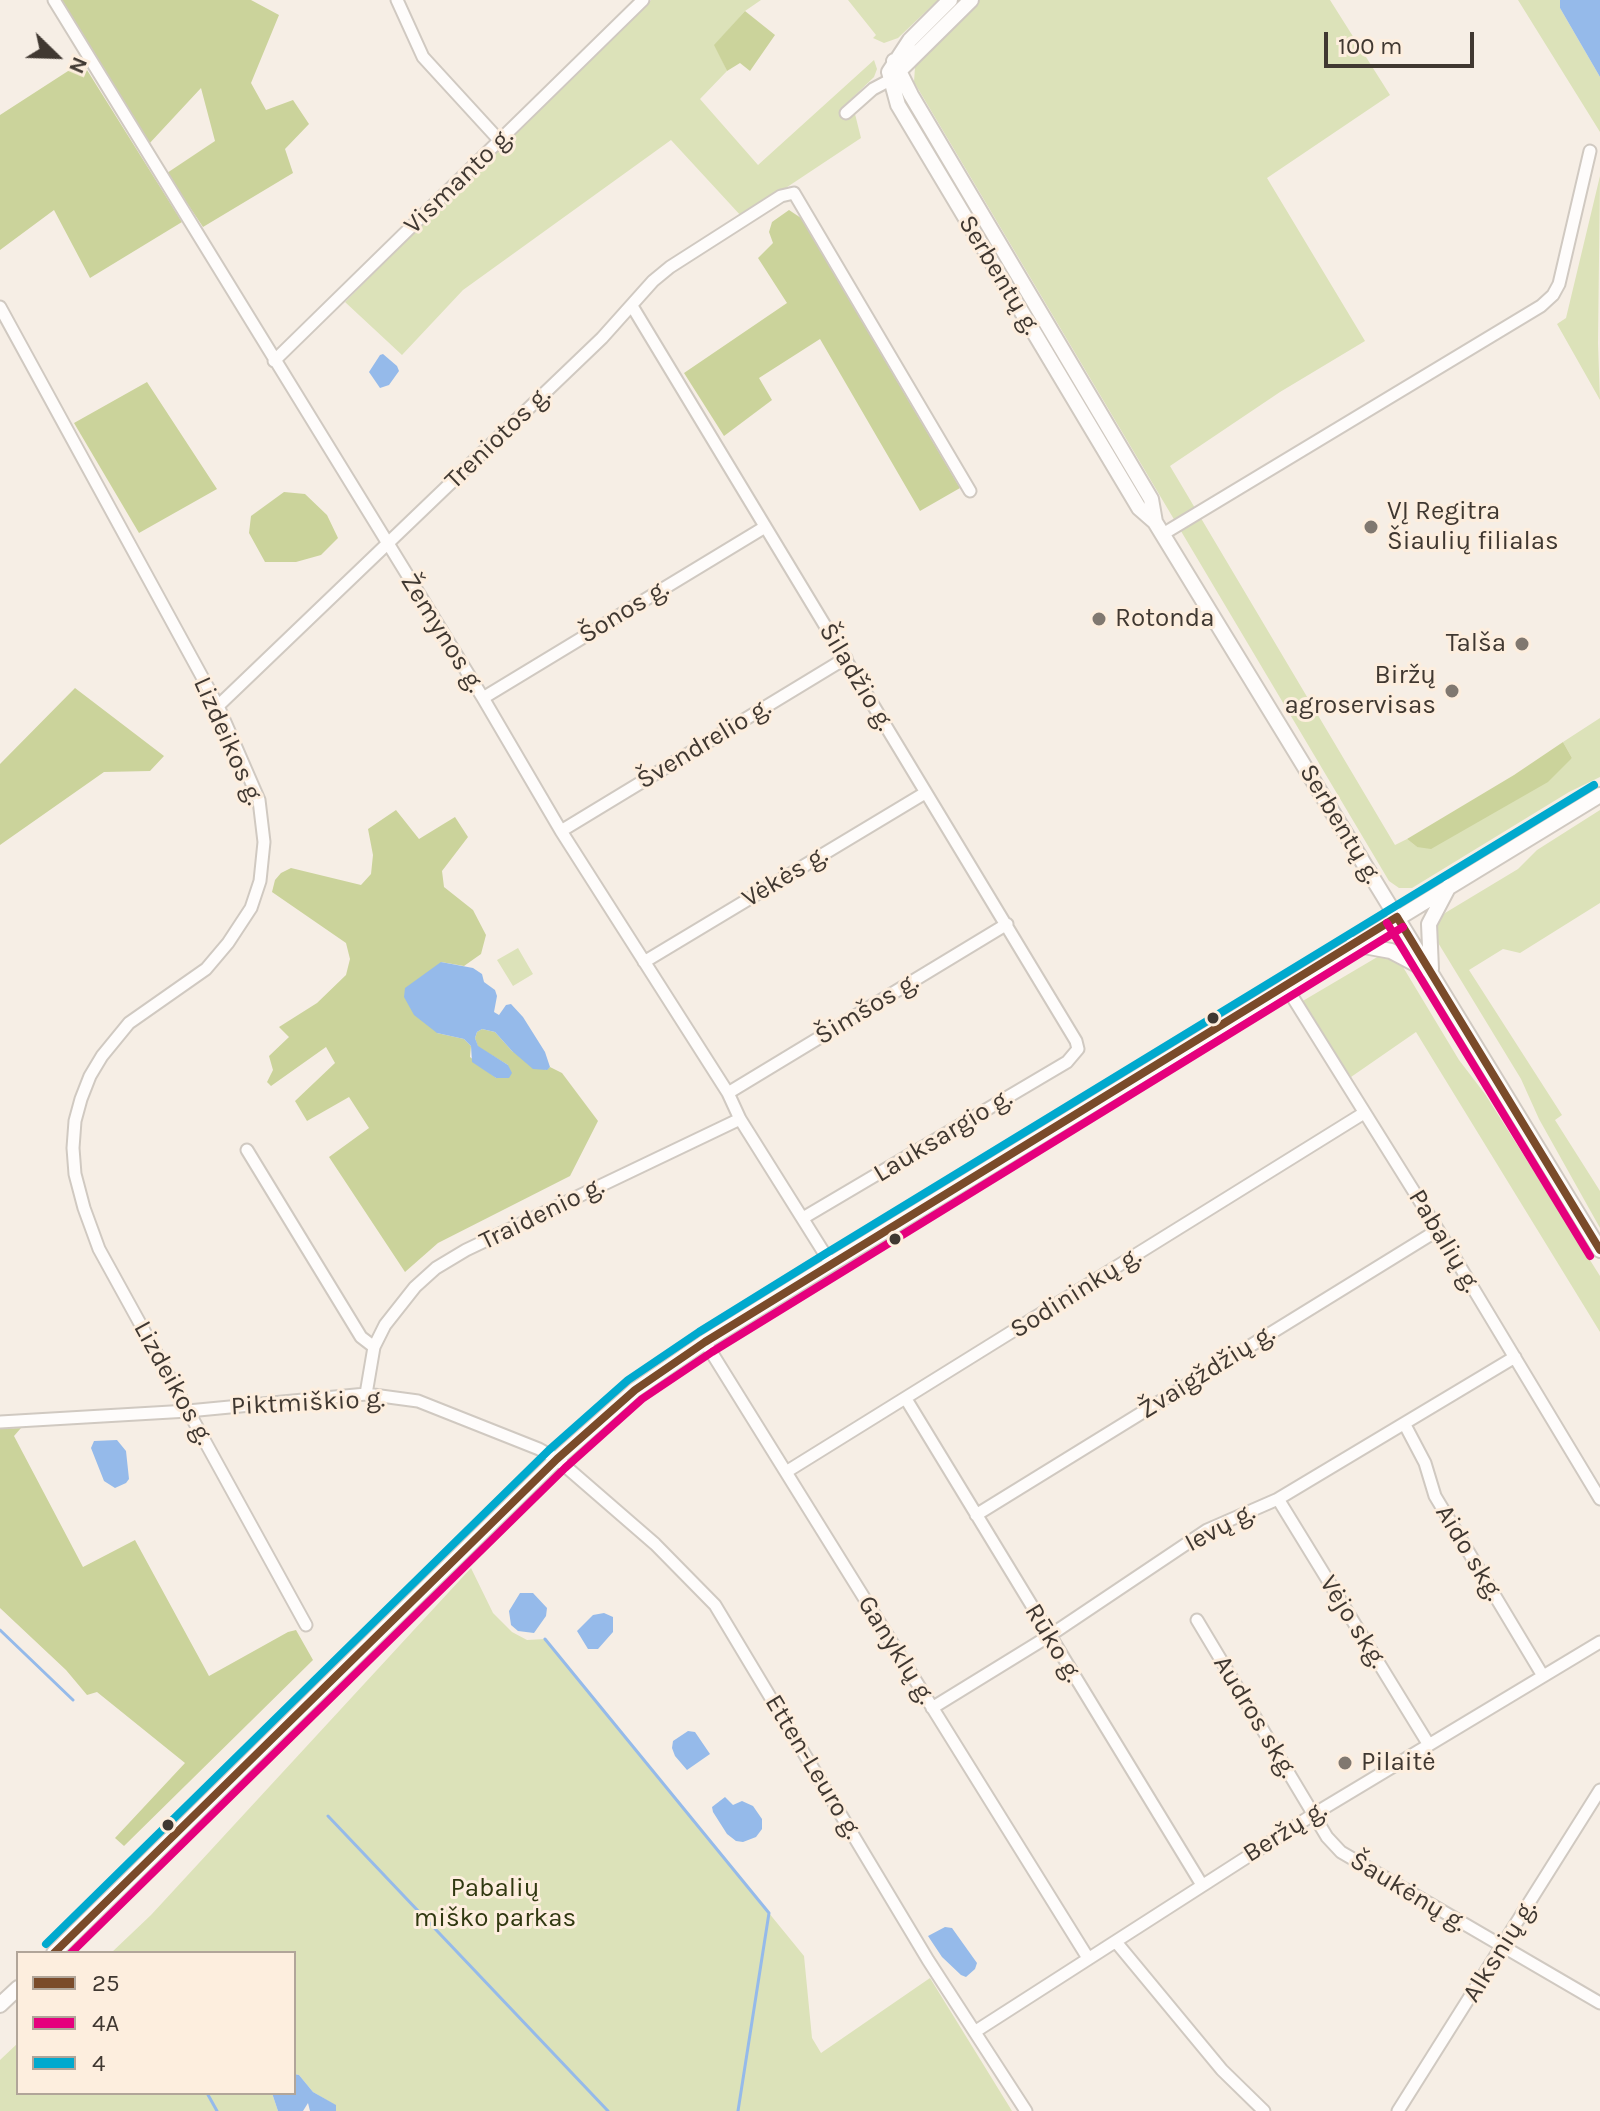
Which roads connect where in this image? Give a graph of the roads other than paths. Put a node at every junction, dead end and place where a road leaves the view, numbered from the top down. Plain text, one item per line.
1 (54, 0) edge
2 (397, 0) edge
3 (643, 0) edge
4 (950, 0) edge
5 (971, 0) edge
6 (895, 70) junction
7 (846, 113) dead end
8 (500, 141) junction
9 (1590, 151) dead end
10 (632, 306) junction
11 (0, 307) edge
12 (274, 361) junction
13 (970, 491) dead end
14 (765, 527) junction
15 (1159, 528) junction
16 (387, 544) junction
17 (846, 658) junction
18 (483, 698) junction
19 (218, 706) junction
20 (925, 793) junction
21 (1600, 795) edge
22 (561, 831) junction
23 (1449, 886) junction
24 (1397, 917) junction
25 (1007, 924) junction
26 (1353, 944) junction
27 (644, 962) junction
28 (1431, 973) junction
29 (1285, 985) junction
30 (1078, 1049) joint
31 (728, 1093) junction
32 (1364, 1113) junction
33 (740, 1119) junction
34 (247, 1150) dead end
35 (803, 1218) junction
36 (1438, 1230) junction
37 (1600, 1250) edge
38 (831, 1264) junction
39 (705, 1342) junction
40 (374, 1347) junction
41 (1515, 1357) junction
42 (366, 1394) junction
43 (906, 1399) junction
44 (188, 1411) junction
45 (0, 1422) edge
46 (1405, 1425) junction
47 (557, 1459) junction
48 (786, 1472) junction
49 (1278, 1499) junction
50 (1600, 1499) edge
51 (976, 1515) junction
52 (1197, 1620) dead end
53 (306, 1625) dead end
54 (1049, 1636) junction
55 (1600, 1642) edge
56 (1543, 1676) junction
57 (932, 1708) junction
58 (1429, 1745) junction
59 (1600, 1790) edge
60 (1314, 1814) junction
61 (1202, 1885) junction
62 (1116, 1942) junction
63 (1503, 1947) junction
64 (56, 1951) edge
65 (1088, 1958) junction
66 (16, 1990) edge
67 (1600, 2003) edge
68 (0, 2005) edge
69 (976, 2031) junction
70 (1026, 2111) edge
71 (1264, 2111) edge
72 (1398, 2111) edge

1 - 12 street, Žemynos g.
2 - 8 street
3 - 8 street, Vismanto g.
4 - 6 main road
5 - 6 main road
6 - 7 street
6 - 15 main road, Serbentų g.
8 - 12 street, Vismanto g.
9 - 15 street
10 - 13 street, Treniotos g.
10 - 14 street, Šiladžio g.
10 - 16 street, Treniotos g.
11 - 19 street, Lizdeikos g.
12 - 16 street, Žemynos g.
14 - 17 street, Šiladžio g.
14 - 18 street, Šonos g.
15 - 24 main road, Serbentų g.
16 - 18 street, Žemynos g.
16 - 19 street, Treniotos g.
17 - 20 street, Šiladžio g.
17 - 22 street, Švendrelio g.
18 - 22 street, Žemynos g.
19 - 44 street, Lizdeikos g.
20 - 25 street, Šiladžio g.
20 - 27 street, Vėkės g.
21 - 23 main road
22 - 27 street, Žemynos g.
23 - 24 main road
23 - 28 main road
24 - 26 main road
24 - 28 main road, Serbentų g.
25 - 30 street, Šiladžio g.
25 - 31 street, Šimšos g.
26 - 28 main road
26 - 29 main road
27 - 31 street, Žemynos g.
28 - 37 main road, Serbentų g.
29 - 32 street, Pabalių g.
29 - 38 main road
30 - 35 street, Lauksargio g.
31 - 33 street, Žemynos g.
32 - 36 street, Pabalių g.
32 - 43 street, Sodininkų g.
33 - 35 street, Žemynos g.
33 - 40 street, Traidenio g.
34 - 40 street
35 - 38 street, Žemynos g.
36 - 41 street, Pabalių g.
36 - 51 street, Žvaigždžių g.
38 - 39 main road
39 - 47 main road
39 - 48 street, Ganyklų g.
40 - 42 street, Traidenio g.
41 - 46 street, Ievų g.
41 - 50 street, Pabalių g.
42 - 44 street, Piktmiškio g.
42 - 47 street, Piktmiškio g.
43 - 48 street, Sodininkų g.
43 - 51 street, Rūko g.
44 - 45 street, Piktmiškio g.
44 - 53 street, Lizdeikos g.
46 - 49 street, Ievų g.
46 - 56 street, Aido skg.
47 - 64 main road
47 - 69 street, Etten-Leuro g.
48 - 57 street, Ganyklų g.
49 - 54 street, Ievų g.
49 - 58 street, Vėjo skg.
51 - 54 street, Rūko g.
52 - 60 street, Audros skg.
54 - 57 street, Ievų g.
54 - 61 street, Rūko g.
55 - 56 street, Beržų g.
56 - 58 street, Beržų g.
57 - 65 street, Ganyklų g.
58 - 60 street, Beržų g.
59 - 63 street, Alksnių g.
60 - 61 street, Beržų g.
60 - 63 street, Šaukėnų g.
61 - 62 street, Beržų g.
62 - 65 street, Beržų g.
62 - 71 street
63 - 67 street, Šaukėnų g.
63 - 72 street, Alksnių g.
65 - 69 street, Beržų g.
66 - 68 main road
69 - 70 street, Etten-Leuro g.

